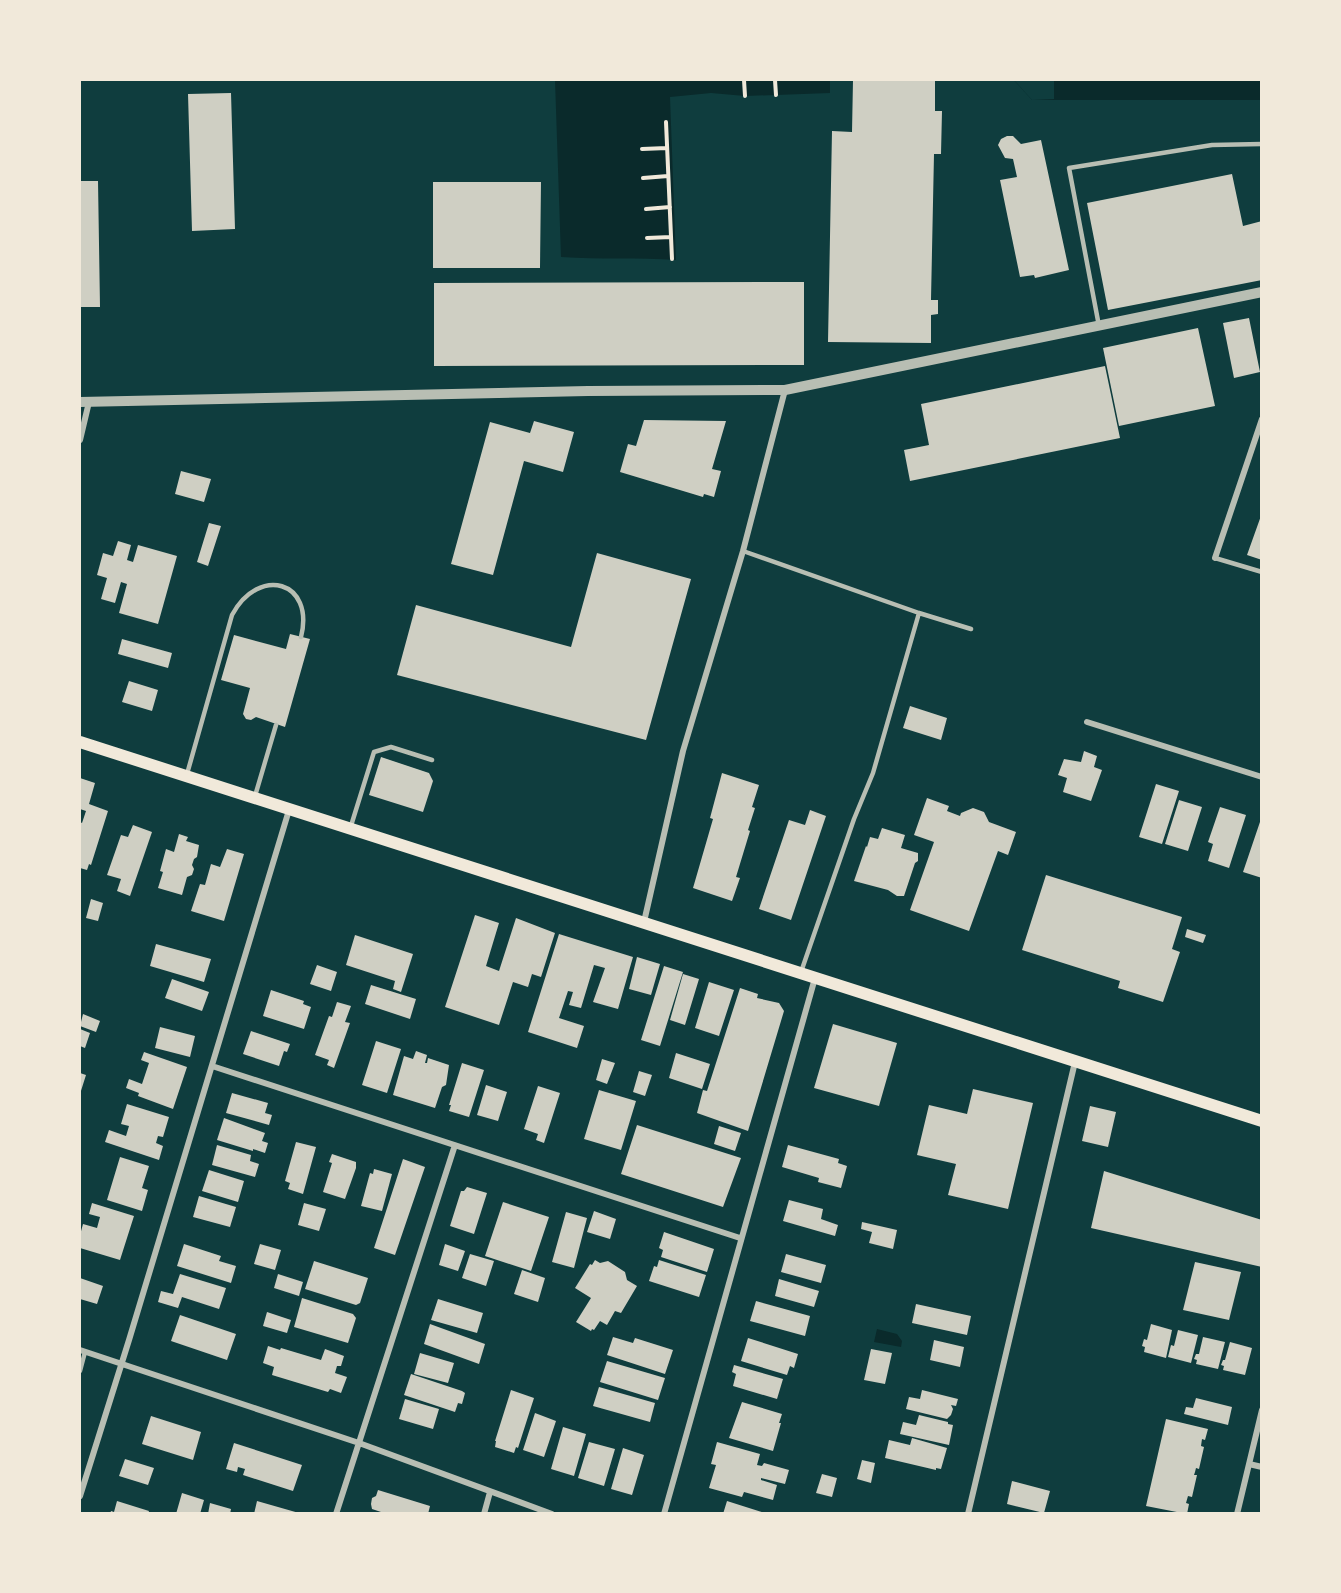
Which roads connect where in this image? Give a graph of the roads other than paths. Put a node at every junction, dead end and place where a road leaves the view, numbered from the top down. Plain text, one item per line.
1 (1262, 144) edge
2 (1262, 292) edge
3 (1099, 326) junction
4 (785, 390) junction
5 (84, 402) edge
6 (1262, 419) edge
7 (80, 441) edge
8 (743, 551) junction
9 (1215, 558) joint
10 (1262, 572) edge
11 (919, 613) junction
12 (971, 629) dead end
13 (301, 637) dead end
14 (1087, 722) dead end
15 (276, 725) dead end
16 (80, 742) edge
17 (432, 760) dead end
18 (186, 777) junction
19 (1262, 777) edge
20 (255, 798) junction
21 (289, 810) junction
22 (350, 829) junction
23 (644, 923) junction
24 (801, 973) junction
25 (815, 978) junction
26 (1075, 1062) junction
27 (212, 1066) junction
28 (1262, 1121) edge
29 (455, 1145) junction
30 (740, 1238) junction
31 (82, 1351) edge
32 (122, 1364) junction
33 (80, 1371) edge
34 (1262, 1410) edge
35 (359, 1443) junction
36 (1249, 1464) junction
37 (1262, 1467) edge
38 (490, 1492) junction
39 (80, 1496) edge
40 (336, 1514) edge
41 (484, 1514) edge
42 (552, 1514) edge
43 (664, 1514) edge
44 (968, 1514) edge
45 (1237, 1514) edge

1 - 3 lane
2 - 3 street
3 - 4 street
4 - 5 street
4 - 8 street
5 - 7 street
6 - 9 street
8 - 11 lane
8 - 23 street
9 - 10 lane
11 - 12 lane
11 - 24 lane
13 - 18 lane
14 - 19 street
15 - 20 lane
16 - 18 main road
17 - 22 lane
18 - 20 main road
20 - 21 main road
21 - 22 main road
21 - 27 street
22 - 23 main road
23 - 24 main road
24 - 25 main road
25 - 26 main road
25 - 30 street
26 - 28 main road
26 - 44 street
27 - 29 street
27 - 32 street
29 - 30 street
29 - 35 street
30 - 43 street
31 - 32 street
31 - 33 lane
32 - 35 street
32 - 39 street
34 - 36 street
35 - 38 street
35 - 40 street
36 - 37 street
36 - 45 street
38 - 41 street
38 - 42 street

